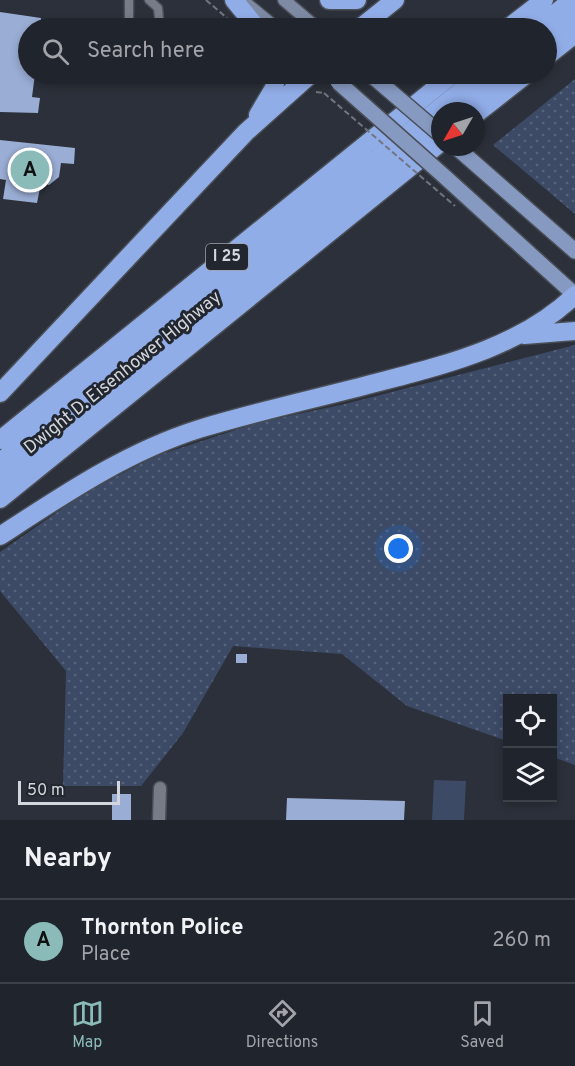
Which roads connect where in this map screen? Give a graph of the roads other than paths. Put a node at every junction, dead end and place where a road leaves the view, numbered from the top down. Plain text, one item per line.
1 (129, 0) edge
2 (149, 0) edge
3 (234, 0) edge
4 (242, 0) edge
5 (284, 0) edge
6 (329, 0) edge
7 (357, 0) edge
8 (395, 0) edge
9 (544, 0) edge
10 (572, 0) edge
11 (575, 14) edge
12 (129, 18) edge
13 (159, 18) edge
14 (249, 18) edge
15 (264, 18) edge
16 (305, 18) edge
17 (372, 18) edge
18 (521, 18) edge
19 (550, 18) edge
20 (557, 28) edge
21 (575, 34) edge
22 (557, 48) edge
23 (275, 84) edge
24 (300, 84) edge
25 (339, 84) edge
26 (381, 84) edge
27 (441, 84) edge
28 (470, 84) edge
29 (490, 84) edge
30 (514, 84) edge
31 (468, 102) edge
32 (485, 107) edge
33 (431, 126) edge
34 (431, 131) edge
35 (246, 132) junction
36 (431, 150) edge
37 (466, 156) edge
38 (575, 251) edge
39 (575, 295) edge
40 (575, 331) edge
41 (516, 336) junction
42 (0, 393) edge
43 (0, 440) edge
44 (0, 462) edge
45 (0, 479) edge
46 (0, 499) edge
47 (0, 537) edge
48 (160, 788) dead end
49 (159, 820) edge

1 - 12 lane
2 - 13 lane
3 - 14 highway
4 - 15 main road
5 - 16 main road
6 - 7 highway
8 - 17 highway
9 - 18 highway
10 - 19 highway
11 - 20 highway
21 - 22 highway
23 - 35 highway
24 - 35 highway
25 - 39 main road, bridge
26 - 33 main road, bridge
27 - 43 highway, Dwight D. Eisenhower Highway / I 25
28 - 44 highway
29 - 31 highway
30 - 32 highway
34 - 45 highway
35 - 42 highway
36 - 46 highway, Dwight D. Eisenhower Highway / I 25
37 - 38 main road
39 - 41 highway
40 - 41 highway
41 - 47 highway
48 - 49 street

